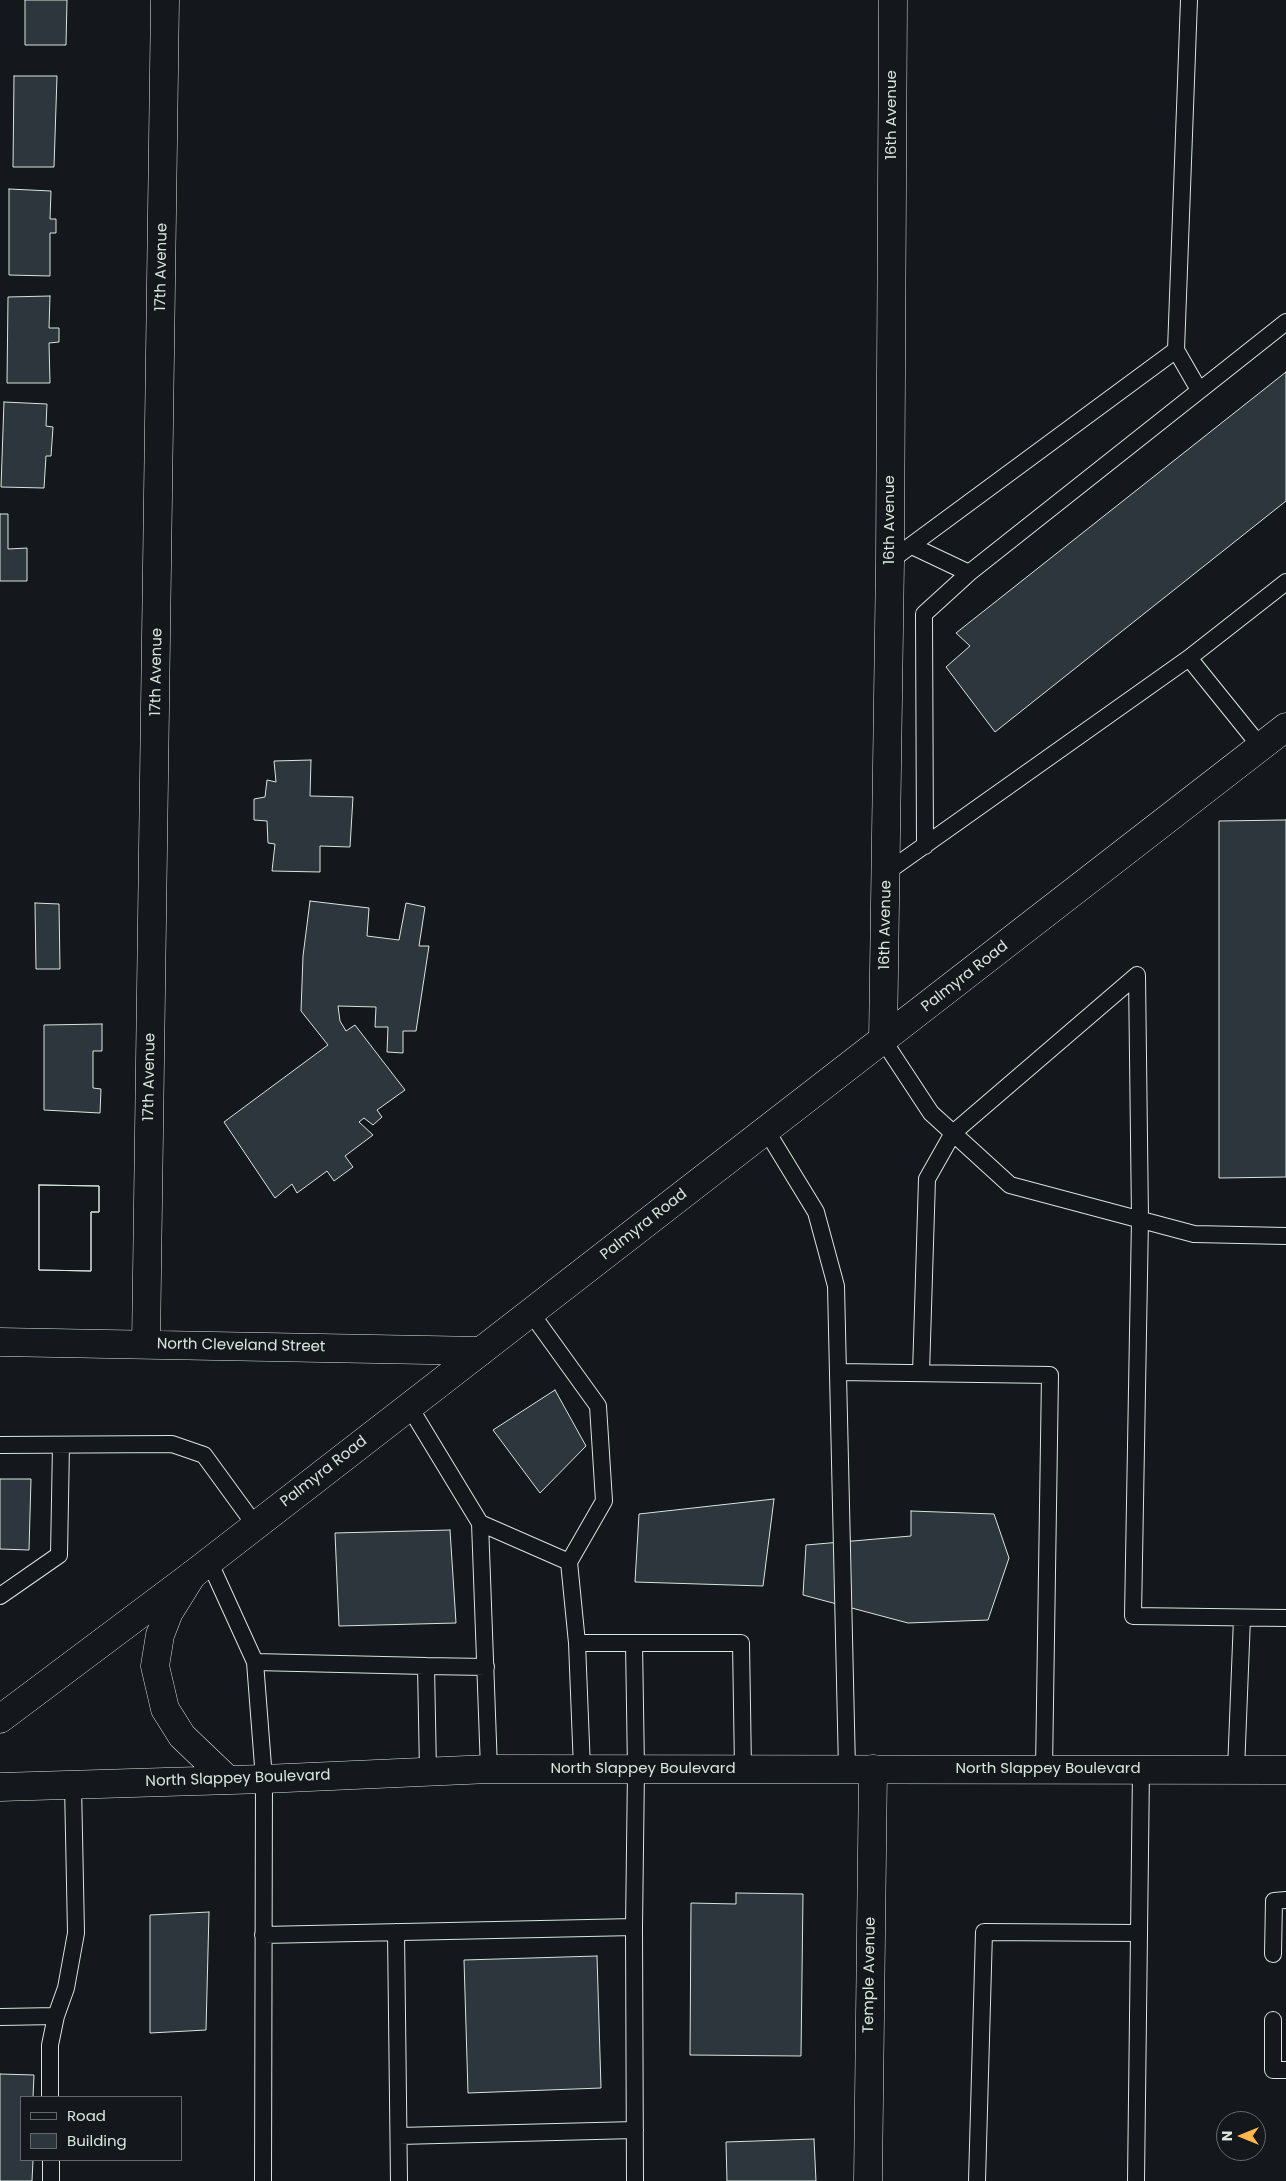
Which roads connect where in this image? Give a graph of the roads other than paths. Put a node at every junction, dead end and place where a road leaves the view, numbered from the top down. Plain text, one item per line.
1 (165, 0) edge
2 (893, 0) edge
3 (1189, 0) edge
4 (1286, 322) edge
5 (1176, 350) junction
6 (1199, 390) junction
7 (912, 546) junction
8 (890, 561) junction
9 (969, 572) junction
10 (1286, 582) edge
11 (1189, 658) junction
12 (1286, 727) edge
13 (1260, 746) junction
14 (925, 846) junction
15 (887, 872) junction
16 (883, 1040) junction
17 (766, 1130) junction
18 (953, 1133) junction
19 (1140, 1219) junction
20 (1286, 1236) edge
21 (531, 1313) junction
22 (0, 1342) edge
23 (146, 1344) junction
24 (481, 1351) junction
25 (838, 1372) junction
26 (921, 1373) junction
27 (409, 1406) junction
28 (0, 1445) edge
29 (61, 1445) junction
30 (480, 1523) junction
31 (255, 1526) junction
32 (569, 1562) junction
33 (201, 1568) junction
34 (0, 1596) edge
35 (1242, 1618) junction
36 (1286, 1618) edge
37 (577, 1643) junction
38 (634, 1643) junction
39 (255, 1662) junction
40 (426, 1666) junction
41 (486, 1667) junction
42 (0, 1718) edge
43 (1044, 1768) junction
44 (1141, 1768) junction
45 (489, 1769) junction
46 (582, 1769) junction
47 (636, 1769) junction
48 (743, 1769) junction
49 (860, 1769) junction
50 (1236, 1770) junction
51 (1286, 1770) edge
52 (428, 1771) junction
53 (264, 1779) junction
54 (228, 1780) junction
55 (73, 1785) junction
56 (0, 1787) edge
57 (1280, 1900) edge
58 (634, 1927) junction
59 (396, 1932) junction
60 (1139, 1933) junction
61 (263, 1935) junction
62 (1274, 1954) dead end
63 (56, 2016) junction
64 (0, 2017) edge
65 (1273, 2020) dead end
66 (1280, 2070) edge
67 (50, 2096) edge
68 (635, 2130) junction
69 (399, 2136) junction
70 (51, 2161) edge
71 (51, 2181) edge
72 (263, 2181) edge
73 (400, 2181) edge
74 (635, 2181) edge
75 (868, 2181) edge
76 (977, 2181) edge
77 (1136, 2181) edge

1 - 23 street, 17th Avenue
2 - 8 street, 16th Avenue
3 - 5 lane
4 - 6 lane
5 - 6 lane
5 - 7 lane
6 - 9 lane
7 - 8 lane
7 - 9 lane
8 - 15 street, 16th Avenue
9 - 14 lane
10 - 11 lane
11 - 13 lane
11 - 14 lane
12 - 13 street, Palmyra Road
13 - 16 street, Palmyra Road
14 - 15 lane
15 - 16 street, 16th Avenue
16 - 17 street, Palmyra Road
16 - 18 lane
17 - 21 street, Palmyra Road
17 - 25 lane
18 - 19 lane
18 - 19 lane
18 - 26 lane
19 - 20 lane
19 - 35 lane
21 - 24 street, Palmyra Road
21 - 32 lane
22 - 23 street, North Cleveland Street
23 - 24 street, North Cleveland Street
24 - 27 street, Palmyra Road
25 - 26 lane
25 - 49 lane
26 - 43 lane
27 - 30 lane
27 - 31 street, Palmyra Road
28 - 29 lane
29 - 31 lane
29 - 34 lane
30 - 32 lane
30 - 41 lane
31 - 33 street, Palmyra Road
32 - 37 lane
33 - 39 lane
33 - 42 street, Palmyra Road
33 - 54 street
35 - 36 lane
35 - 50 lane
37 - 38 lane
37 - 46 lane
38 - 47 lane
38 - 48 lane
39 - 40 lane
39 - 53 lane
40 - 41 lane
40 - 52 lane
41 - 45 lane
43 - 44 street, North Slappey Boulevard
43 - 49 street, North Slappey Boulevard
44 - 50 street, North Slappey Boulevard
44 - 60 lane
45 - 46 street, North Slappey Boulevard
45 - 52 street, North Slappey Boulevard
46 - 47 street, North Slappey Boulevard
47 - 48 street, North Slappey Boulevard
47 - 58 lane
48 - 49 street, North Slappey Boulevard
49 - 75 street, Temple Avenue
50 - 51 street, North Slappey Boulevard
52 - 53 street, North Slappey Boulevard
53 - 54 street, North Slappey Boulevard
53 - 61 lane
54 - 55 street, North Slappey Boulevard
55 - 56 street, North Slappey Boulevard
55 - 63 lane
57 - 62 lane
58 - 59 lane
58 - 68 lane
59 - 61 lane
59 - 69 lane
60 - 76 lane
60 - 77 lane
61 - 72 lane
63 - 64 lane
63 - 67 lane
65 - 66 lane
68 - 69 lane
68 - 74 lane
69 - 73 lane
70 - 71 lane

